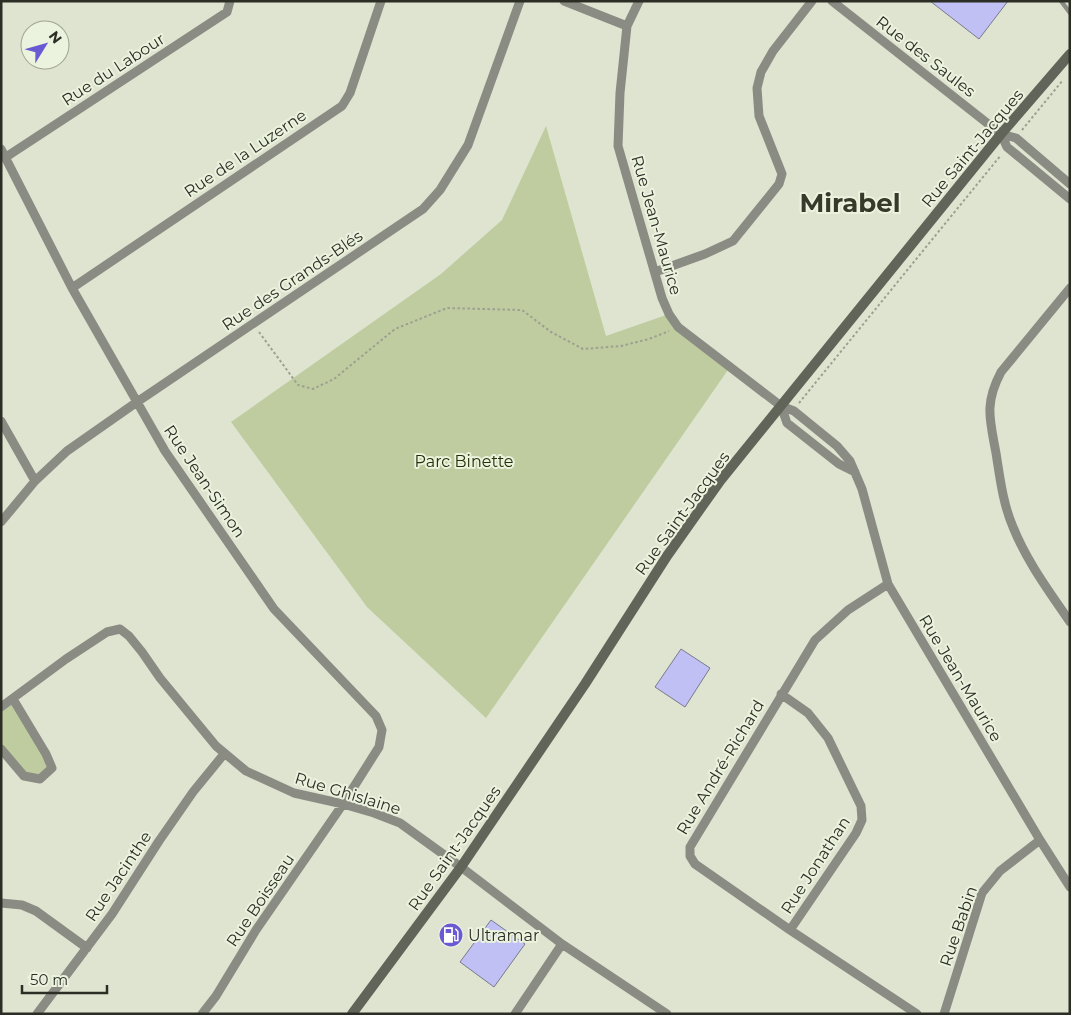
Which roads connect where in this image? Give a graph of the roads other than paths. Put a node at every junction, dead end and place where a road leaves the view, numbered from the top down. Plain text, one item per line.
1 (230, 1) edge
2 (381, 1) edge
3 (520, 1) edge
4 (564, 1) edge
5 (639, 1) edge
6 (812, 1) edge
7 (832, 1) edge
8 (1060, 1) edge
9 (1070, 12) edge
10 (626, 26) junction
11 (1070, 54) edge
12 (1001, 134) junction
13 (4, 153) edge
14 (1070, 184) edge
15 (1070, 199) edge
16 (655, 272) junction
17 (72, 288) junction
18 (1070, 288) edge
19 (137, 402) junction
20 (781, 406) junction
21 (1, 422) edge
22 (855, 472) junction
23 (35, 481) junction
24 (1, 522) edge
25 (888, 584) junction
26 (1070, 622) edge
27 (781, 694) junction
28 (13, 699) junction
29 (1, 707) edge
30 (1, 749) edge
31 (224, 754) junction
32 (343, 804) junction
33 (1040, 840) junction
34 (461, 867) junction
35 (1070, 886) edge
36 (1, 903) edge
37 (790, 930) junction
38 (562, 944) junction
39 (87, 948) junction
40 (38, 1014) edge
41 (202, 1014) edge
42 (352, 1014) edge
43 (515, 1014) edge
44 (667, 1014) edge
45 (916, 1014) edge
46 (944, 1014) edge

1 - 13 street, Rue du Labour
2 - 17 street, Rue de la Luzerne
3 - 19 street, Rue des Grands-Blés
4 - 10 street
5 - 10 street, Rue Jean-Maurice
6 - 16 street
7 - 12 street, Rue des Saules
8 - 9 lane
10 - 16 street, Rue Jean-Maurice
11 - 12 street, Rue Saint-Jacques
12 - 14 street, Rue des Saules
12 - 15 street, Rue des Saules
12 - 20 street, Rue Saint-Jacques
13 - 17 street, Rue Jean-Simon
16 - 20 street, Rue Jean-Maurice
17 - 19 street, Rue Jean-Simon
18 - 26 street
19 - 23 street, Rue des Grands-Blés
19 - 32 street, Rue Jean-Simon
20 - 22 street, Rue Jean-Maurice
20 - 22 street, Rue Jean-Maurice
20 - 34 street, Rue Saint-Jacques
21 - 23 street
22 - 25 street, Rue Jean-Maurice
23 - 24 street, Rue des Grands-Blés
25 - 27 street, Rue André-Richard
25 - 33 street, Rue Jean-Maurice
27 - 37 street, Rue Jonathan
27 - 37 street, Rue André-Richard
28 - 29 street
28 - 30 street
28 - 31 street, Rue Ghislaine
31 - 32 street, Rue Ghislaine
31 - 39 street, Rue Jacinthe
32 - 34 street, Rue Ghislaine
32 - 41 street, Rue Boisseau
33 - 35 street, Rue Jean-Maurice
33 - 46 street, Rue Babin
34 - 38 street, Rue Ghislaine
34 - 42 street, Rue Saint-Jacques
36 - 39 street
37 - 45 street, Rue André-Richard
38 - 43 street
38 - 44 street, Rue Ghislaine
39 - 40 street, Rue Jacinthe

